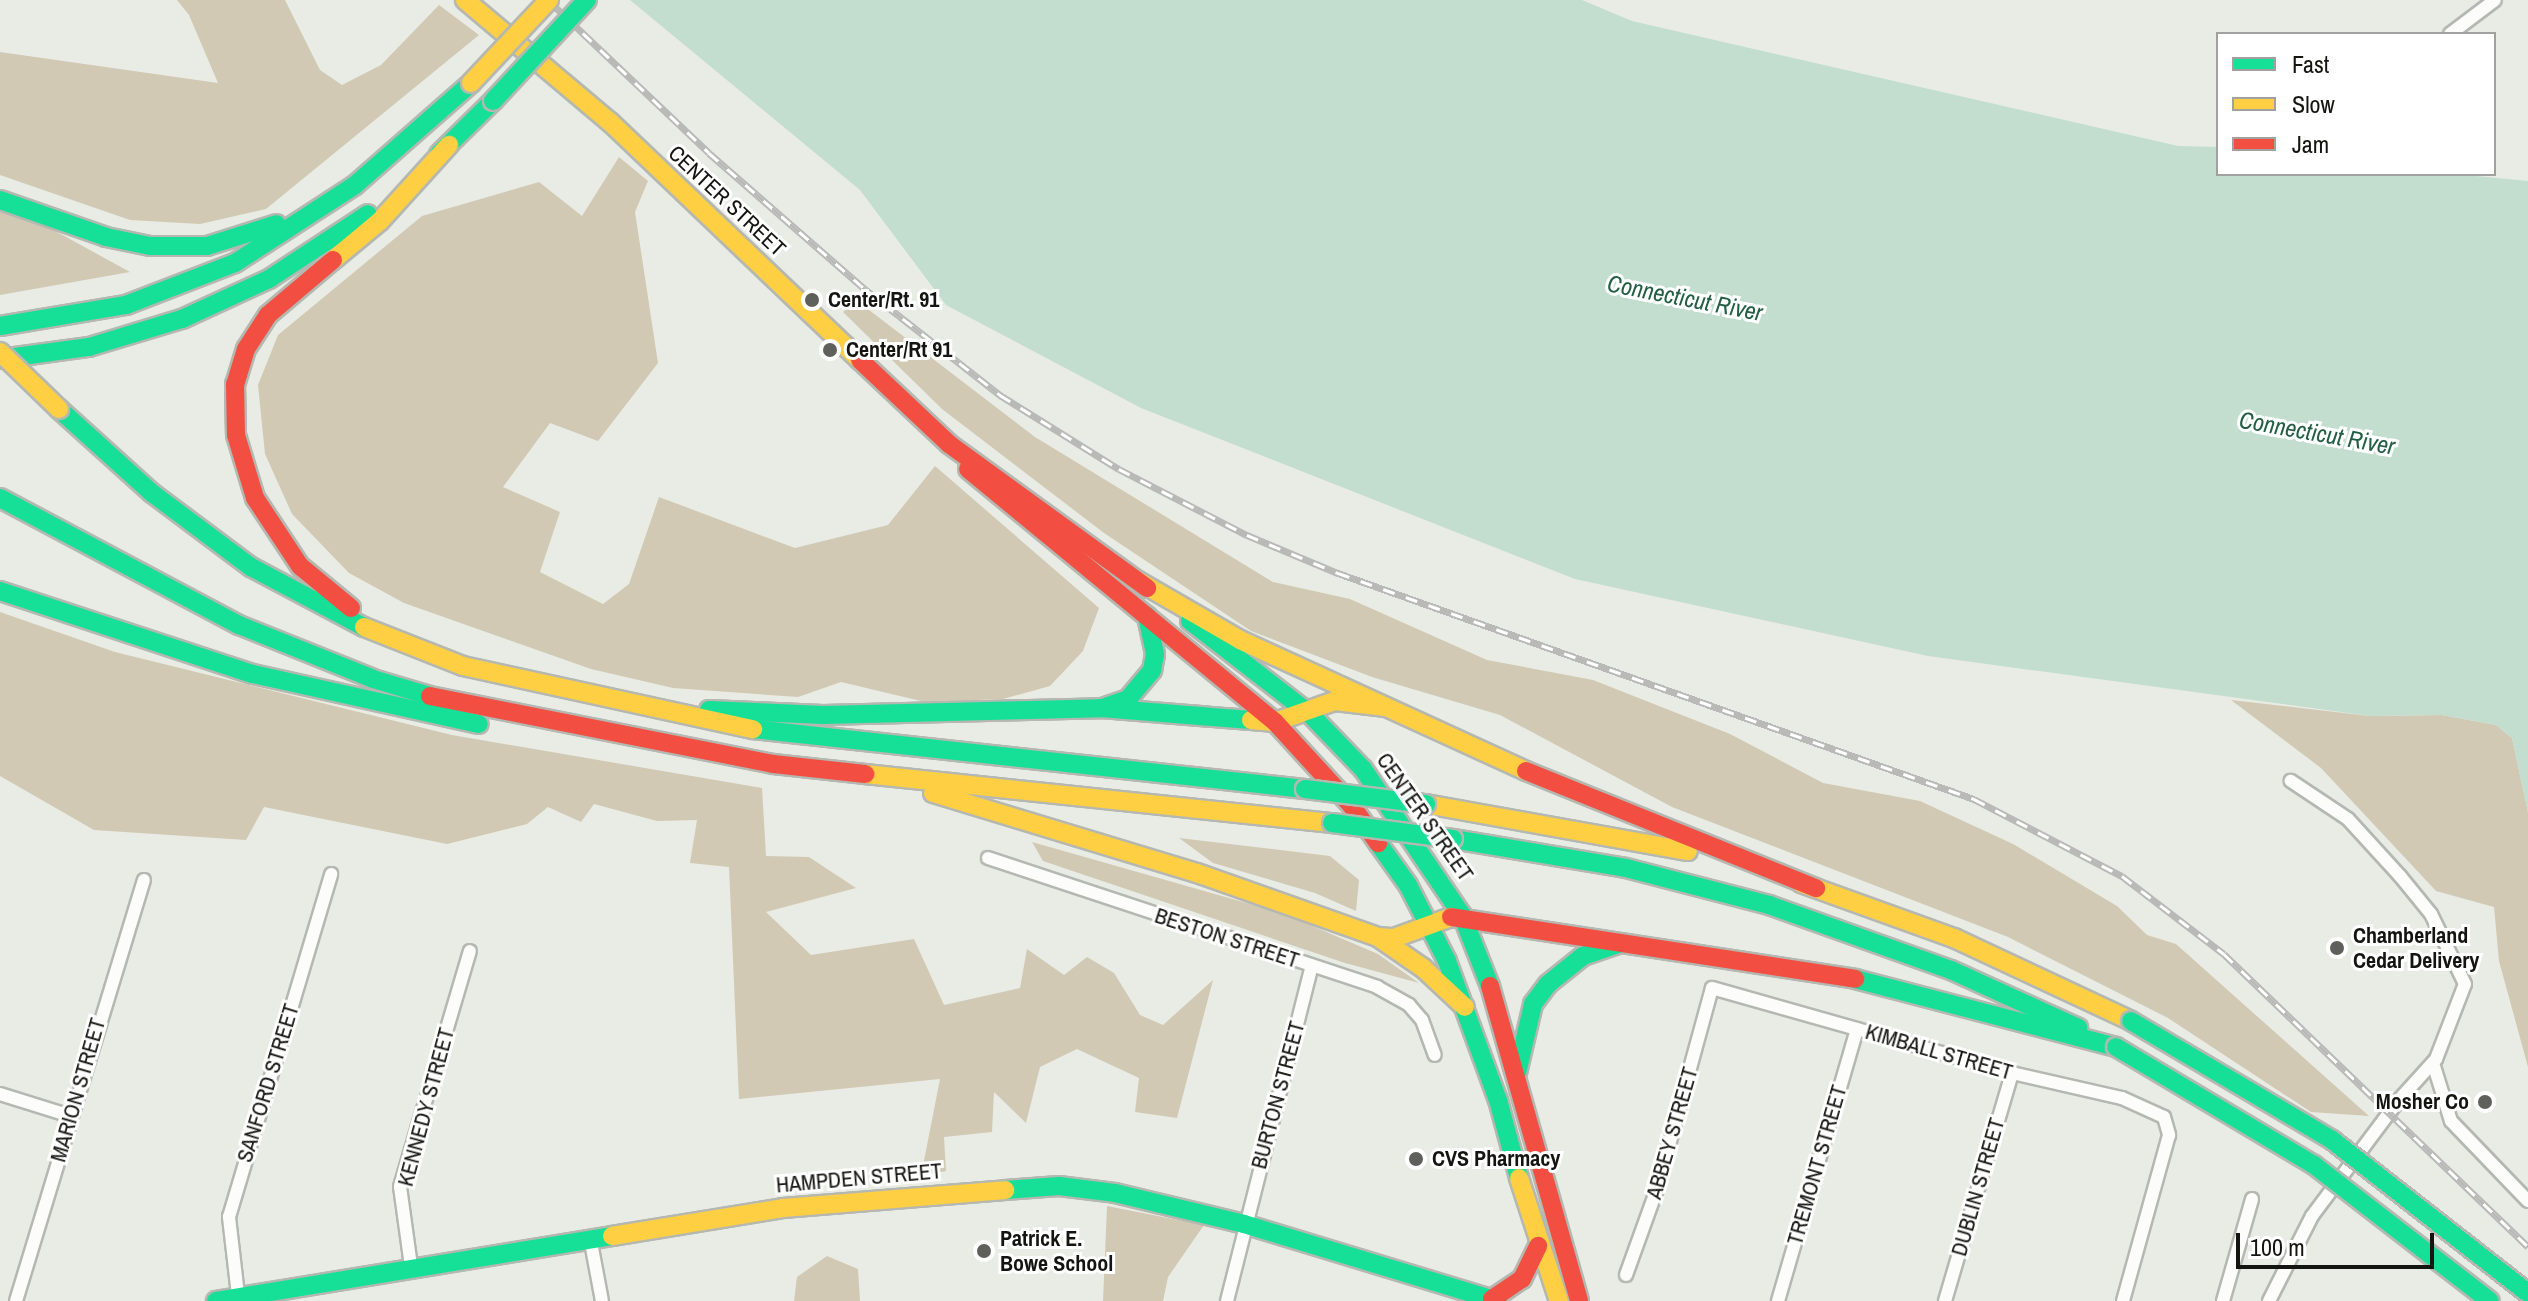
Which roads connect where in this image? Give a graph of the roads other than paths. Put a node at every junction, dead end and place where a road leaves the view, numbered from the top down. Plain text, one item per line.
1 (465, 0) edge
2 (549, 0) edge
3 (587, 0) edge
4 (2495, 0) edge
5 (2453, 32) edge
6 (410, 139) junction
7 (449, 145) junction
8 (0, 200) edge
9 (0, 326) edge
10 (0, 352) edge
11 (0, 359) edge
12 (949, 444) junction
13 (0, 498) edge
14 (1138, 581) junction
15 (0, 591) edge
16 (1147, 616) junction
17 (463, 666) junction
18 (598, 701) junction
19 (1386, 707) junction
20 (1101, 708) junction
21 (1310, 714) junction
22 (1275, 722) junction
23 (607, 736) junction
24 (869, 775) junction
25 (2291, 781) dead end
26 (988, 858) dead end
27 (331, 874) dead end
28 (144, 880) dead end
29 (1816, 888) junction
30 (1462, 915) junction
31 (1426, 922) junction
32 (1378, 937) junction
33 (1629, 941) junction
34 (470, 951) dead end
35 (1312, 966) junction
36 (1712, 988) joint
37 (1465, 1007) junction
38 (1857, 1029) junction
39 (2116, 1047) junction
40 (1435, 1055) dead end
41 (2433, 1063) junction
42 (1517, 1073) junction
43 (2012, 1073) junction
44 (0, 1094) edge
45 (70, 1116) junction
46 (2252, 1199) dead end
47 (2528, 1201) edge
48 (1244, 1224) junction
49 (590, 1237) junction
50 (1538, 1246) junction
51 (411, 1266) junction
52 (1626, 1275) dead end
53 (2528, 1293) edge
54 (238, 1295) junction
55 (1495, 1300) edge
56 (16, 1301) edge
57 (216, 1301) edge
58 (602, 1301) edge
59 (1227, 1301) edge
60 (1559, 1301) edge
61 (1579, 1301) edge
62 (1778, 1301) edge
63 (1945, 1301) edge
64 (2123, 1301) edge
65 (2223, 1301) edge
66 (2269, 1301) edge
67 (2490, 1301) edge

1 - 12 main road, CENTER STREET
2 - 6 main road, bridge
3 - 7 main road, bridge
4 - 5 street
6 - 8 main road
6 - 9 main road
7 - 11 main road
7 - 17 main road
10 - 17 main road, bridge
12 - 14 main road, CENTER STREET
12 - 16 main road, CENTER STREET
13 - 23 main road
14 - 19 main road
14 - 21 main road, CENTER STREET
15 - 23 main road
16 - 20 main road
16 - 22 main road, CENTER STREET
17 - 18 main road
18 - 20 main road
18 - 29 main road, bridge
19 - 21 main road
19 - 29 main road
20 - 22 main road
21 - 22 main road
21 - 30 main road, CENTER STREET
22 - 31 main road, CENTER STREET
23 - 24 main road
24 - 32 main road
24 - 39 main road, bridge
25 - 41 street
26 - 35 street, BESTON STREET
27 - 54 street, SANFORD STREET
28 - 45 street, MARION STREET
29 - 53 main road, bridge
30 - 31 main road
30 - 33 main road
30 - 42 main road, CENTER STREET
31 - 32 main road
31 - 37 main road, CENTER STREET
32 - 37 main road
33 - 39 main road
33 - 42 main road
34 - 51 street, KENNEDY STREET
35 - 40 street, BESTON STREET
35 - 48 street, BURTON STREET
36 - 38 street, KIMBALL STREET
36 - 52 street, ABBEY STREET
37 - 50 main road, CENTER STREET
38 - 43 street, KIMBALL STREET
38 - 62 street, TREMONT STREET
39 - 67 main road, bridge
41 - 47 street
41 - 66 street
42 - 61 main road, CENTER STREET
43 - 63 street, DUBLIN STREET
43 - 64 street, KIMBALL STREET
44 - 45 street
45 - 56 street, MARION STREET
46 - 65 street
48 - 49 main road, HAMPDEN STREET
48 - 55 main road, HAMPDEN STREET
48 - 59 street, BURTON STREET
49 - 51 main road, HAMPDEN STREET
49 - 58 street
50 - 55 main road
50 - 60 main road, CENTER STREET
51 - 54 main road, HAMPDEN STREET
54 - 57 main road, HAMPDEN STREET

